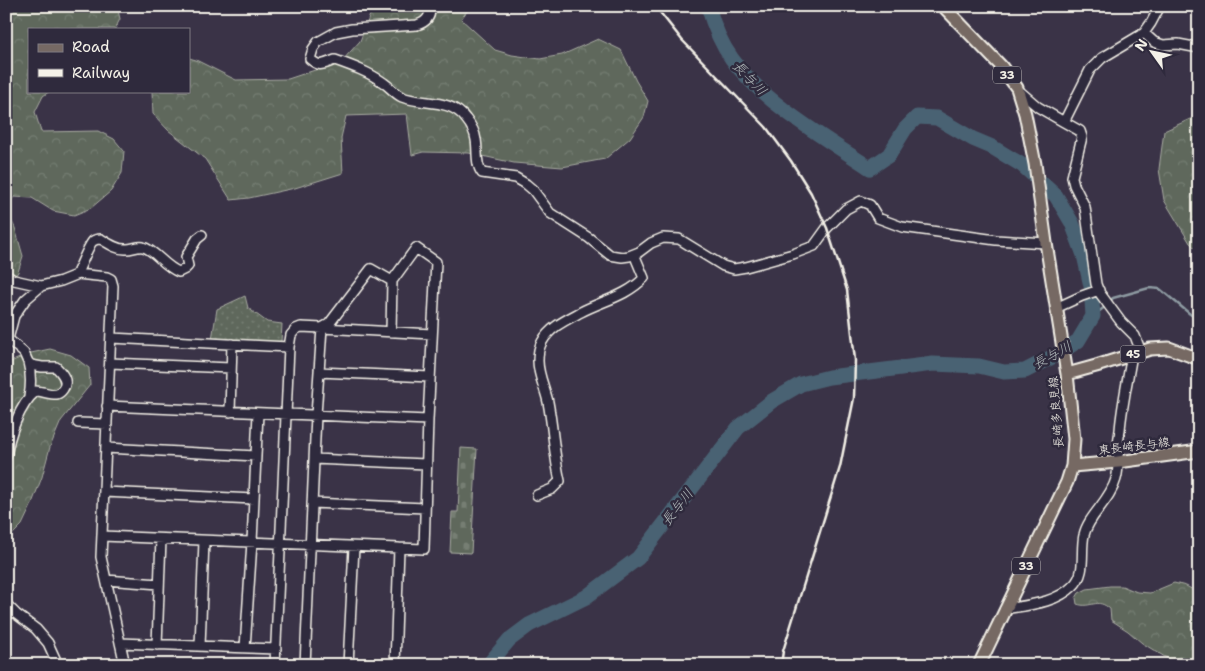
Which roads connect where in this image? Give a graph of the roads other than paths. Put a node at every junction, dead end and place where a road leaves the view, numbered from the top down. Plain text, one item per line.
1 (430, 6) edge
2 (943, 6) edge
3 (1160, 6) edge
4 (1144, 33) junction
5 (1199, 48) edge
6 (1017, 88) junction
7 (1064, 122) junction
8 (202, 235) dead end
9 (1046, 243) junction
10 (634, 254) junction
11 (77, 274) junction
12 (6, 275) edge
13 (392, 281) junction
14 (41, 286) junction
15 (1098, 290) junction
16 (1056, 308) junction
17 (322, 328) junction
18 (391, 332) junction
19 (432, 334) junction
20 (111, 338) junction
21 (232, 344) junction
22 (289, 347) junction
23 (1137, 353) junction
24 (1199, 359) edge
25 (28, 362) junction
26 (110, 362) junction
27 (231, 368) junction
28 (1066, 370) junction
29 (319, 372) junction
30 (430, 377) junction
31 (29, 397) junction
32 (107, 406) junction
33 (230, 412) junction
34 (258, 413) junction
35 (286, 414) junction
36 (316, 415) junction
37 (428, 420) junction
38 (78, 423) dead end
39 (107, 424) junction
40 (106, 448) junction
41 (1199, 451) edge
42 (256, 456) junction
43 (6, 457) edge
44 (314, 460) junction
45 (1118, 462) junction
46 (426, 464) junction
47 (1072, 466) junction
48 (104, 492) junction
49 (537, 495) dead end
50 (254, 499) junction
51 (312, 503) junction
52 (425, 508) junction
53 (102, 536) junction
54 (161, 539) junction
55 (204, 541) junction
56 (252, 542) junction
57 (281, 544) junction
58 (310, 545) junction
59 (354, 547) junction
60 (399, 548) junction
61 (106, 580) junction
62 (159, 584) junction
63 (6, 604) edge
64 (1005, 609) junction
65 (120, 643) junction
66 (157, 645) junction
67 (200, 646) junction
68 (245, 648) junction
69 (276, 649) junction
70 (58, 665) edge
71 (125, 665) edge
72 (275, 665) edge
73 (305, 665) edge
74 (348, 665) edge
75 (395, 665) edge
76 (979, 665) edge

1 - 10 street
2 - 6 main road, 33
3 - 4 street
4 - 5 street
4 - 7 street
6 - 7 street
6 - 9 main road, 長崎多良見線 / 33
7 - 15 street
8 - 11 street
9 - 10 street
9 - 16 main road, 長崎多良見線 / 33
10 - 49 street
11 - 14 street
11 - 20 street
12 - 14 street
13 - 17 street
13 - 18 street
13 - 19 street
14 - 25 street
15 - 16 street
15 - 23 street
16 - 28 main road, 長崎多良見線 / 33
17 - 18 street
17 - 22 street
17 - 29 street
18 - 19 street
19 - 30 street
20 - 21 street
20 - 26 street
21 - 22 street
21 - 27 street
22 - 35 street
23 - 24 main road, 45
23 - 28 main road, 45
23 - 45 street
25 - 31 street
25 - 31 street
26 - 27 street
26 - 32 street
27 - 33 street
28 - 47 main road, 長崎多良見線 / 33
29 - 30 street
29 - 36 street
30 - 37 street
31 - 43 street
32 - 33 street
32 - 39 street
33 - 34 street
34 - 35 street
34 - 42 street
35 - 36 street
35 - 57 street
36 - 37 street
36 - 44 street
37 - 46 street
38 - 39 street
39 - 40 street
40 - 42 street
40 - 48 street
41 - 45 main road, 東長崎長与線
42 - 50 street
44 - 46 street
44 - 51 street
45 - 47 main road, 東長崎長与線
45 - 64 street
46 - 52 street
47 - 64 main road, 長崎多良見線 / 33
48 - 50 street
48 - 53 street
50 - 56 street
51 - 52 street
51 - 58 street
52 - 60 street
53 - 54 street
53 - 61 street
54 - 55 street
54 - 62 street
55 - 56 street
55 - 67 street
56 - 57 street
56 - 68 street
57 - 58 street
57 - 69 street
58 - 59 street
58 - 73 street
59 - 60 street
59 - 74 street
60 - 75 street
61 - 62 street
61 - 65 street
62 - 66 street
63 - 70 street
64 - 76 main road, 長崎多良見線 / 33
65 - 66 street
65 - 71 street
66 - 67 street
67 - 68 street
68 - 69 street
69 - 72 street

